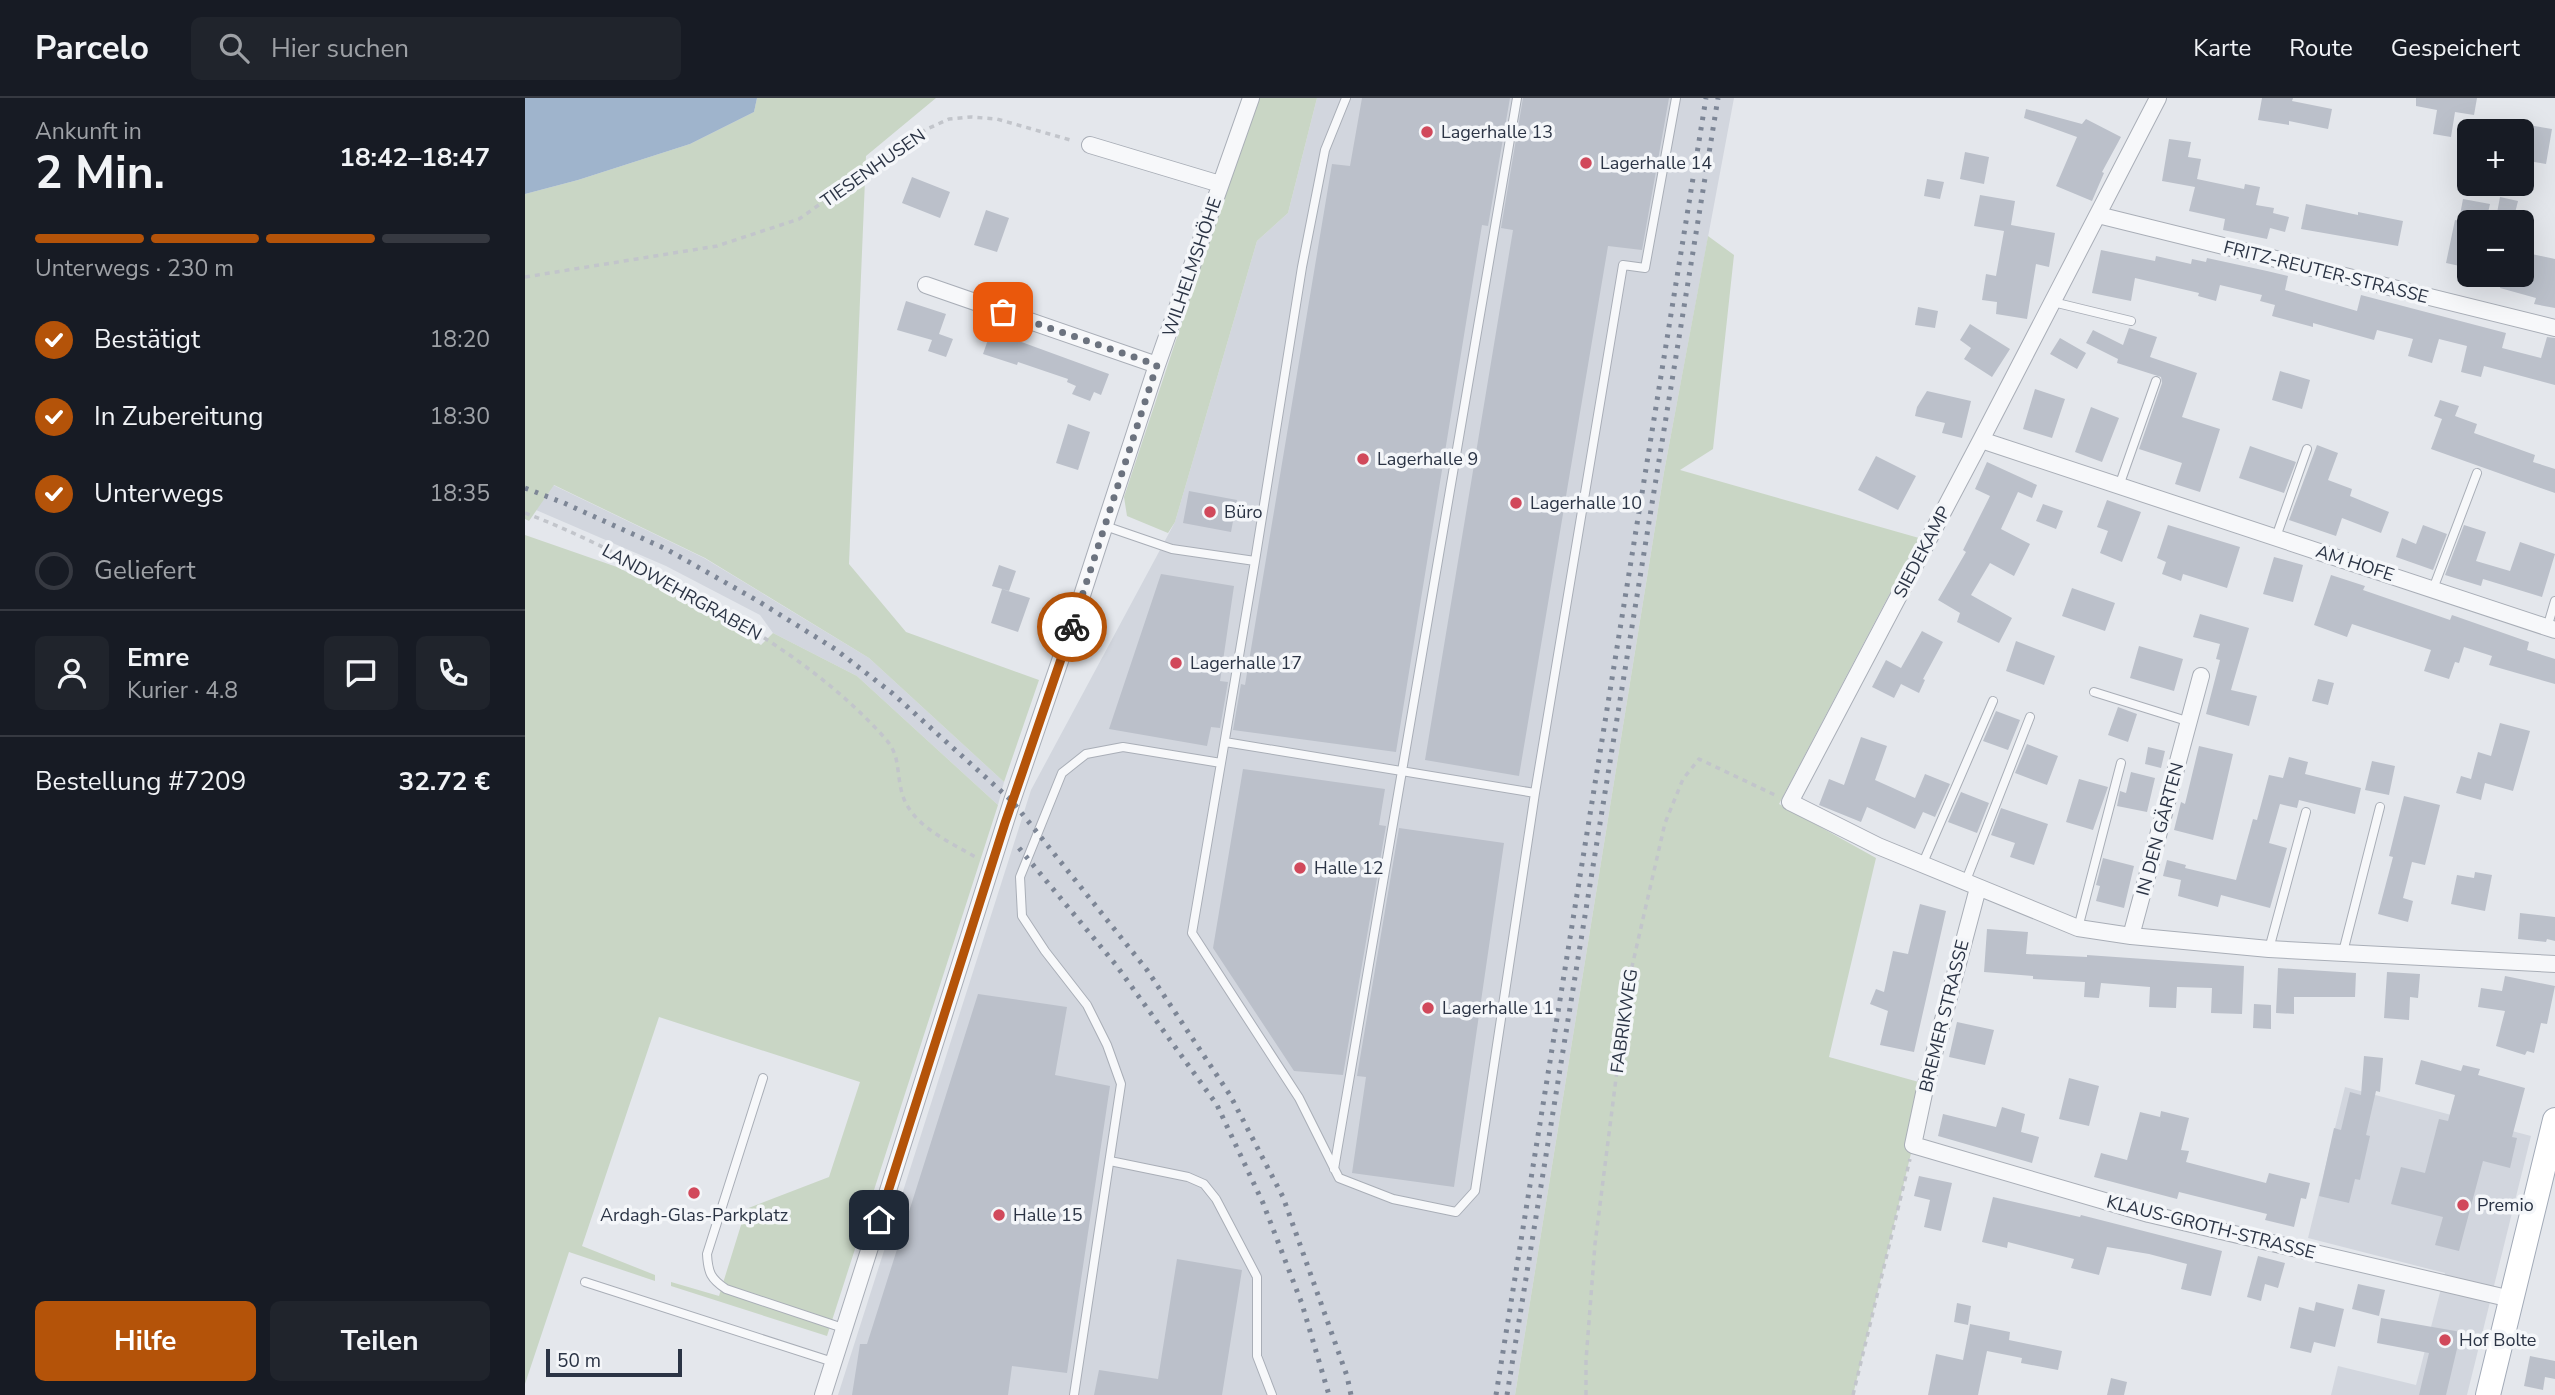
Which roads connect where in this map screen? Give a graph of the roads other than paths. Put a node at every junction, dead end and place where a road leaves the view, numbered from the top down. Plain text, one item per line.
1 (1251, 98) edge
2 (1346, 98) edge
3 (1517, 98) edge
4 (1676, 98) edge
5 (2158, 98) edge
6 (1090, 145) road end
7 (1220, 184) junction
8 (2098, 215) junction
9 (926, 285) dead end
10 (2053, 302) junction
11 (2131, 321) dead end
12 (2555, 328) edge
13 (1157, 365) junction
14 (2156, 382) dead end
15 (1981, 440) junction
16 (2308, 449) dead end
17 (2477, 473) dead end
18 (2119, 486) junction
19 (1105, 526) junction
20 (2276, 537) junction
21 (1255, 561) junction
22 (2433, 589) junction
23 (2555, 601) edge
24 (2551, 629) edge
25 (2201, 676) dead end
26 (2094, 692) dead end
27 (1993, 701) dead end
28 (2030, 717) dead end
29 (2190, 722) junction
30 (1225, 742) junction
31 (2121, 762) dead end
32 (1221, 764) junction
33 (1402, 771) junction
34 (1535, 793) junction
35 (2380, 807) dead end
36 (2306, 812) dead end
37 (1922, 865) junction
38 (1971, 886) junction
39 (2078, 928) junction
40 (2131, 936) junction
41 (2269, 948) junction
42 (2343, 953) junction
43 (2555, 964) edge
44 (763, 1078) dead end
45 (2555, 1120) edge
46 (1913, 1145) joint
47 (1110, 1161) junction
48 (1334, 1169) junction
49 (585, 1282) dead end
50 (2511, 1299) junction
51 (843, 1328) junction
52 (833, 1362) junction
53 (823, 1395) edge
54 (1074, 1395) edge
55 (1272, 1395) edge
56 (2488, 1395) edge

1 - 7 street, WILHELMSHÖHE
2 - 21 lane
3 - 33 lane
4 - 34 lane
5 - 8 street, SIEDEKAMP
6 - 7 street
7 - 13 street, WILHELMSHÖHE
8 - 10 street, SIEDEKAMP
8 - 12 street, FRITZ-REUTER-STRASSE
9 - 13 street
10 - 11 lane
10 - 15 street, SIEDEKAMP
13 - 19 street, WILHELMSHÖHE
14 - 18 lane
15 - 18 street, AM HOFE
15 - 37 street, SIEDEKAMP
16 - 20 lane
17 - 22 lane
18 - 20 street, AM HOFE
19 - 21 lane
19 - 51 street, WILHELMSHÖHE
20 - 22 street, AM HOFE
21 - 30 lane
22 - 24 street, AM HOFE
23 - 24 lane, AM HOFE
25 - 29 street, IN DEN GÄRTEN
26 - 29 lane
27 - 37 lane
28 - 38 lane
29 - 40 street, IN DEN GÄRTEN
30 - 32 lane
30 - 33 lane
31 - 39 lane
32 - 47 lane
32 - 48 lane
33 - 34 lane
33 - 48 lane
34 - 48 lane
35 - 42 lane
36 - 41 lane
37 - 38 street
38 - 39 street
38 - 46 street, BREMER STRASSE
39 - 40 street
40 - 41 street
41 - 42 street
42 - 43 street
44 - 51 lane
45 - 50 main road
46 - 50 street, KLAUS-GROTH-STRASSE
47 - 54 lane
47 - 55 lane
49 - 52 lane
50 - 56 main road
51 - 52 street, WILHELMSHÖHE
52 - 53 street, WILHELMSHÖHE

